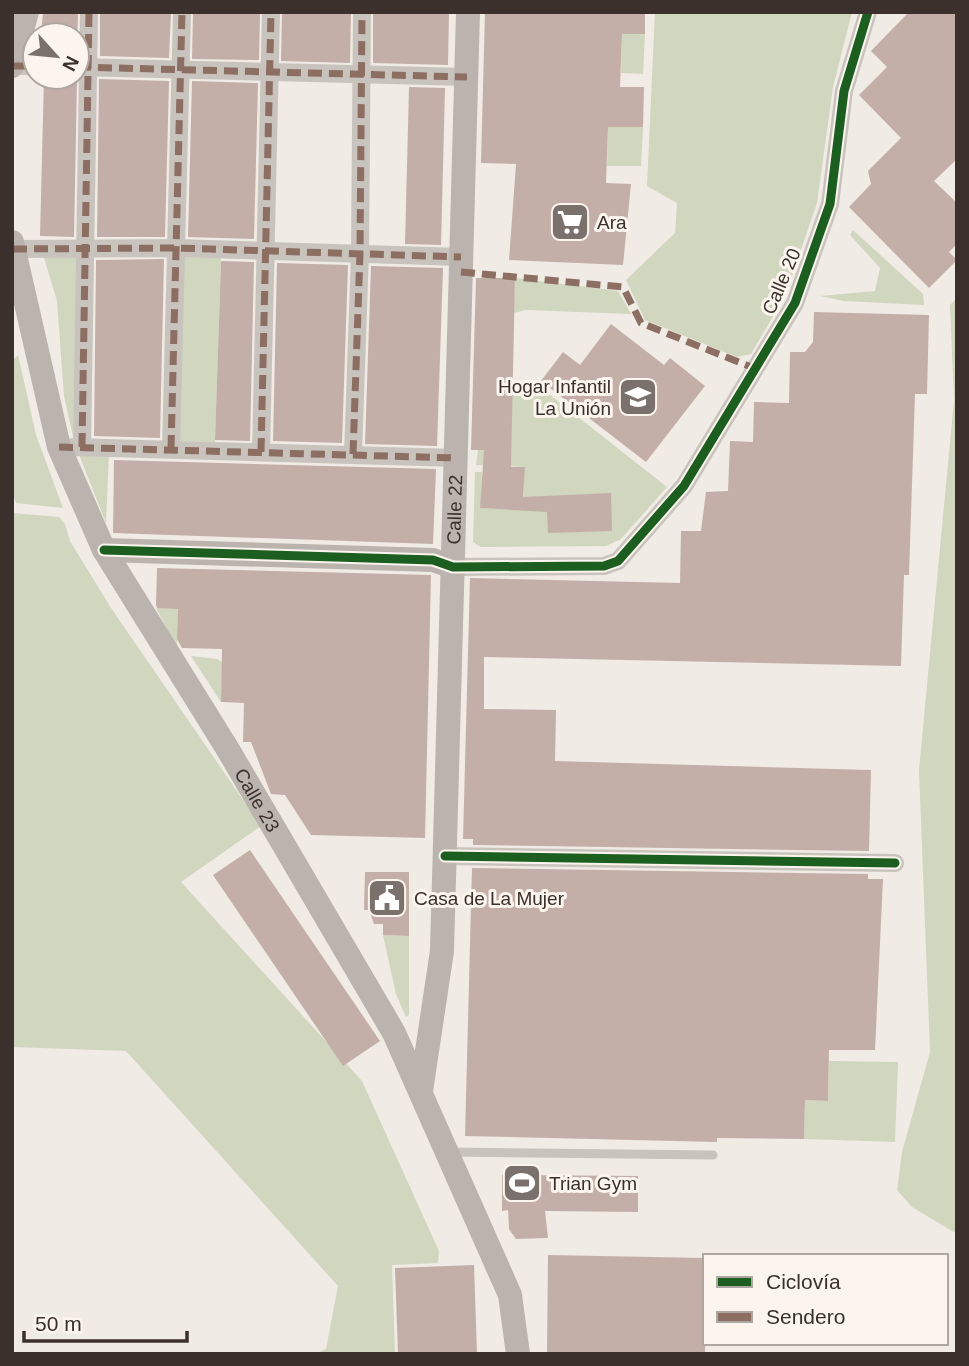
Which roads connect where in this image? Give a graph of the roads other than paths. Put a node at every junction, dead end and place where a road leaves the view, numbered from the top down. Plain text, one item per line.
1 (27, 12) edge
2 (182, 12) edge
3 (271, 12) edge
4 (362, 12) edge
5 (468, 12) edge
6 (868, 12) edge
7 (12, 66) edge
8 (91, 68) edge
9 (180, 70) junction
10 (269, 72) junction
11 (361, 74) junction
12 (467, 76) junction
13 (84, 91) edge
14 (12, 242) edge
15 (85, 246) junction
16 (176, 248) junction
17 (13, 249) edge
18 (265, 250) junction
19 (360, 253) junction
20 (461, 257) junction
21 (71, 447) junction
22 (171, 449) junction
23 (261, 452) junction
24 (353, 454) junction
25 (457, 458) junction
26 (103, 550) junction
27 (453, 567) junction
28 (445, 856) junction
29 (895, 863) dead end
30 (433, 1020) junction
31 (394, 1033) junction
32 (421, 1091) junction
33 (448, 1152) junction
34 (713, 1155) dead end
35 (518, 1354) edge

1 - 7 main road
2 - 9 street
3 - 10 street
4 - 11 street
5 - 12 main road, Calle 22
6 - 27 street, Calle 20
8 - 9 street
9 - 10 street
9 - 16 street
10 - 11 street
10 - 18 street
11 - 12 street
11 - 19 street
12 - 20 main road, Calle 22
13 - 15 street
14 - 17 main road, Calle 23
15 - 16 street
15 - 17 street
15 - 21 street
16 - 18 street
16 - 22 street
17 - 21 main road, Calle 23
18 - 19 street
18 - 23 street
19 - 20 street
19 - 24 street
20 - 25 main road, Calle 22
21 - 22 street
21 - 26 main road, Calle 23
22 - 23 street
23 - 24 street
24 - 25 street
25 - 27 main road, Calle 22
26 - 27 main road
26 - 31 main road, Calle 23
27 - 28 main road, Calle 22
28 - 29 street
28 - 30 main road, Calle 22
30 - 31 main road
30 - 32 main road, Calle 22
31 - 32 main road, Calle 23
32 - 33 main road, Calle 23
33 - 34 lane
33 - 35 main road, Calle 23

